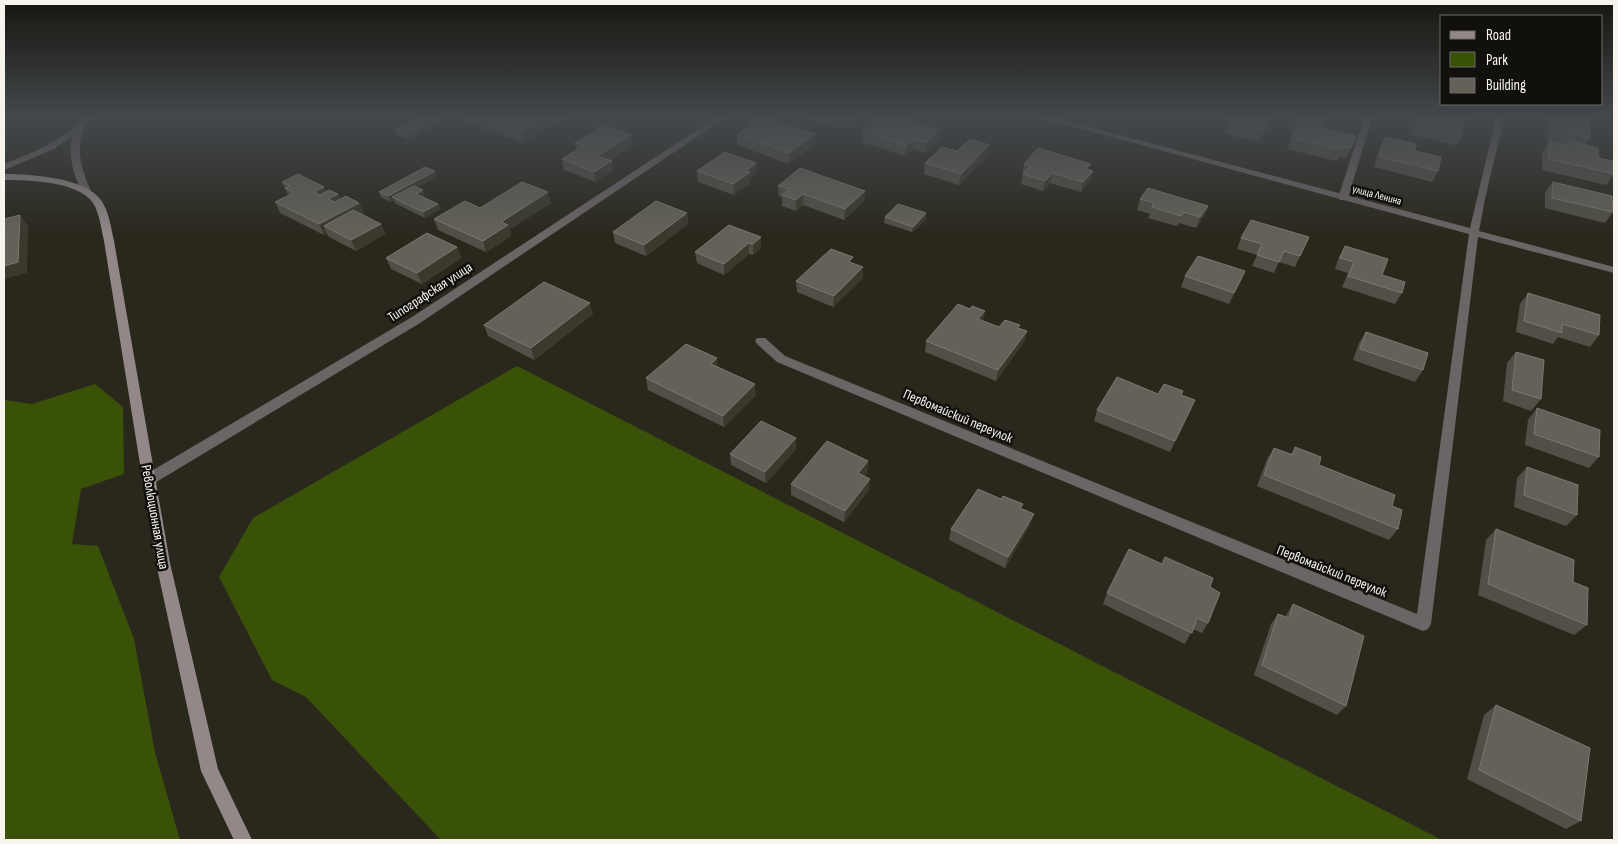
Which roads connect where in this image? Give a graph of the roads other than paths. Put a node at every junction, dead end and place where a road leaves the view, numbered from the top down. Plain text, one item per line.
1 (25, 157) edge
2 (75, 157) edge
3 (662, 157) edge
4 (1194, 157) edge
5 (1356, 157) edge
6 (1490, 157) edge
7 (4, 166) edge
8 (4, 177) edge
9 (86, 191) junction
10 (1343, 198) junction
11 (1474, 233) junction
12 (1614, 270) edge
13 (761, 341) dead end
14 (148, 480) junction
15 (243, 840) edge

1 - 7 street
2 - 9 street
3 - 14 street, Типографская улица
4 - 10 street, улица Ленина
5 - 10 street
6 - 11 street, Первомайский переулок
8 - 9 main road
9 - 14 main road, Революционная улица
10 - 11 street, улица Ленина
11 - 12 street, улица Ленина
11 - 13 street, Первомайский переулок
14 - 15 main road, Революционная улица

